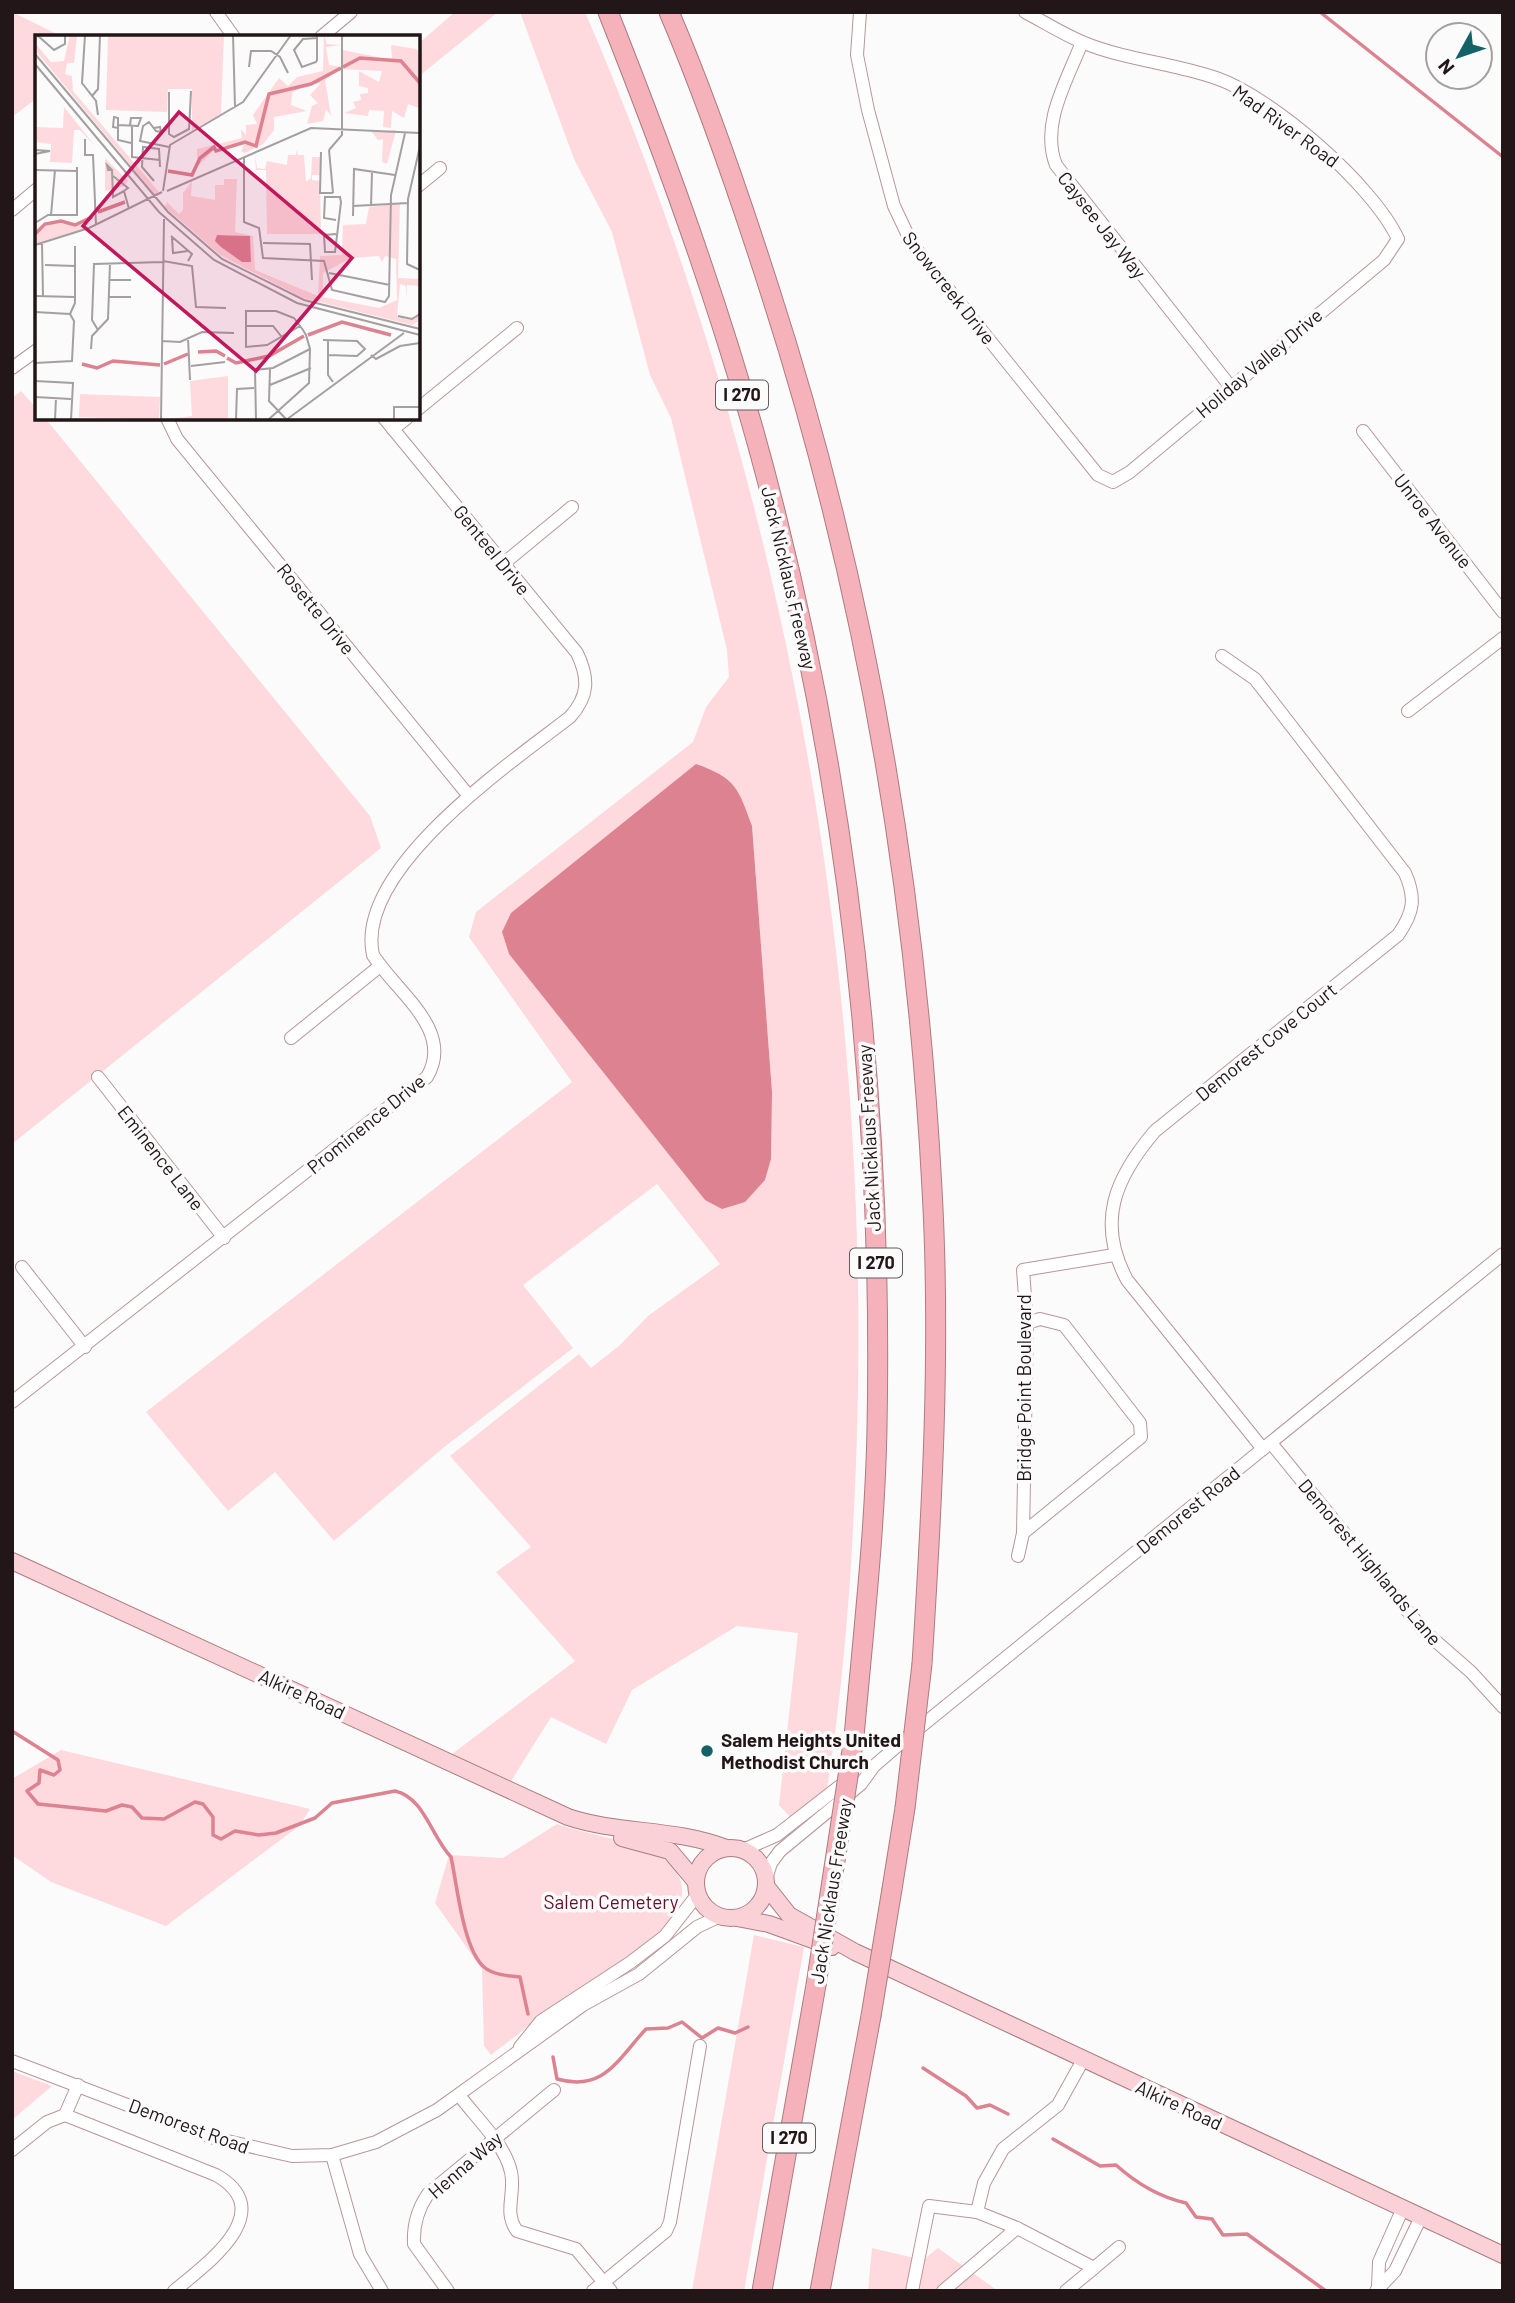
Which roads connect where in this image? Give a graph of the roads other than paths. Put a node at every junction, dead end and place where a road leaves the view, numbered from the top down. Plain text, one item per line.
1 (216, 12) edge
2 (351, 12) edge
3 (608, 12) edge
4 (669, 12) edge
5 (860, 12) edge
6 (1026, 12) edge
7 (233, 35) edge
8 (323, 35) edge
9 (1082, 42) junction
10 (440, 168) dead end
11 (420, 184) edge
12 (35, 191) edge
13 (12, 209) edge
14 (1398, 239) joint
15 (517, 328) dead end
16 (35, 351) edge
17 (12, 368) edge
18 (1230, 386) junction
19 (420, 407) edge
20 (168, 420) edge
21 (386, 420) edge
22 (404, 420) edge
23 (393, 429) junction
24 (1363, 431) dead end
25 (1113, 482) joint
26 (572, 507) dead end
27 (503, 564) junction
28 (1503, 612) edge
29 (1503, 638) edge
30 (1222, 656) dead end
31 (586, 688) joint
32 (1408, 711) dead end
33 (469, 796) junction
34 (380, 966) junction
35 (291, 1038) dead end
36 (98, 1077) dead end
37 (224, 1238) junction
38 (1503, 1254) edge
39 (1114, 1255) junction
40 (22, 1267) dead end
41 (1027, 1323) junction
42 (85, 1347) junction
43 (12, 1402) edge
44 (1267, 1446) junction
45 (1023, 1533) junction
46 (1018, 1556) dead end
47 (12, 1561) edge
48 (1503, 1707) edge
49 (874, 1766) junction
50 (592, 1824) junction
51 (726, 1848) junction
52 (743, 1850) junction
53 (766, 1883) junction
54 (697, 1888) junction
55 (728, 1916) junction
56 (855, 1952) junction
57 (700, 2046) dead end
58 (512, 2055) junction
59 (1083, 2060) junction
60 (12, 2061) edge
61 (78, 2085) junction
62 (554, 2090) dead end
63 (459, 2095) junction
64 (65, 2115) junction
65 (493, 2140) junction
66 (12, 2150) edge
67 (332, 2155) junction
68 (1403, 2208) junction
69 (977, 2212) junction
70 (1421, 2217) junction
71 (1017, 2228) junction
72 (1119, 2247) dead end
73 (1503, 2255) edge
74 (1094, 2268) junction
75 (603, 2288) edge
76 (1377, 2289) edge
77 (174, 2291) edge
78 (382, 2291) edge
79 (448, 2291) edge
80 (761, 2291) edge
81 (820, 2291) edge
82 (912, 2291) edge
83 (943, 2291) edge
84 (1066, 2291) edge

1 - 7 street
2 - 8 street
3 - 80 highway, Jack Nicklaus Freeway / I 270, bridge
4 - 81 highway, bridge
5 - 25 street, Snowcreek Drive
6 - 9 street, Mad River Road
9 - 14 street, Mad River Road
9 - 18 street, Caysee Jay Way
10 - 11 street
12 - 13 street
14 - 18 street, Holiday Valley Drive
15 - 19 street
16 - 17 street
18 - 25 street, Holiday Valley Drive
20 - 33 street, Rosette Drive
21 - 23 street, Genteel Drive
22 - 23 street
23 - 27 street, Genteel Drive
24 - 28 street, Unroe Avenue
26 - 27 street
27 - 31 street, Genteel Drive
29 - 32 street
30 - 39 street, Demorest Cove Court
31 - 33 street, Prominence Drive
33 - 34 street, Prominence Drive
34 - 35 street
34 - 37 street, Prominence Drive
36 - 37 street, Eminence Lane
37 - 42 street, Prominence Drive
38 - 44 street, Demorest Road
39 - 41 street, Bridge Point Boulevard
39 - 44 street, Demorest Cove Court
40 - 42 street
41 - 45 street, Bridge Point Boulevard
41 - 45 street
42 - 43 street, Prominence Drive
44 - 48 street, Demorest Highlands Lane
44 - 49 street, Demorest Road
45 - 46 street, Bridge Point Boulevard
47 - 50 main road, Alkire Road
49 - 52 street, Demorest Road
49 - 53 street, Demorest Road
50 - 51 main road, Alkire Road
50 - 54 main road, Alkire Road
51 - 52 main road
51 - 54 main road
52 - 53 main road
53 - 55 main road
53 - 56 main road, Alkire Road
54 - 55 main road
54 - 58 street, Demorest Road
55 - 56 main road, Alkire Road
55 - 58 street, Demorest Road
56 - 59 main road, Alkire Road
57 - 75 street
58 - 63 street, Demorest Road
59 - 68 main road, Alkire Road
59 - 69 street
60 - 61 street, Demorest Road
61 - 64 street
61 - 67 street, Demorest Road
62 - 65 street, Henna Way
63 - 65 street
63 - 67 street, Demorest Road
64 - 66 street
64 - 77 street
65 - 75 street
65 - 79 street, Henna Way
67 - 78 street
68 - 70 main road, Alkire Road
68 - 76 street
69 - 71 street
69 - 82 street
70 - 73 main road, Alkire Road
70 - 76 street
71 - 74 street
71 - 83 street
72 - 74 street
74 - 84 street

